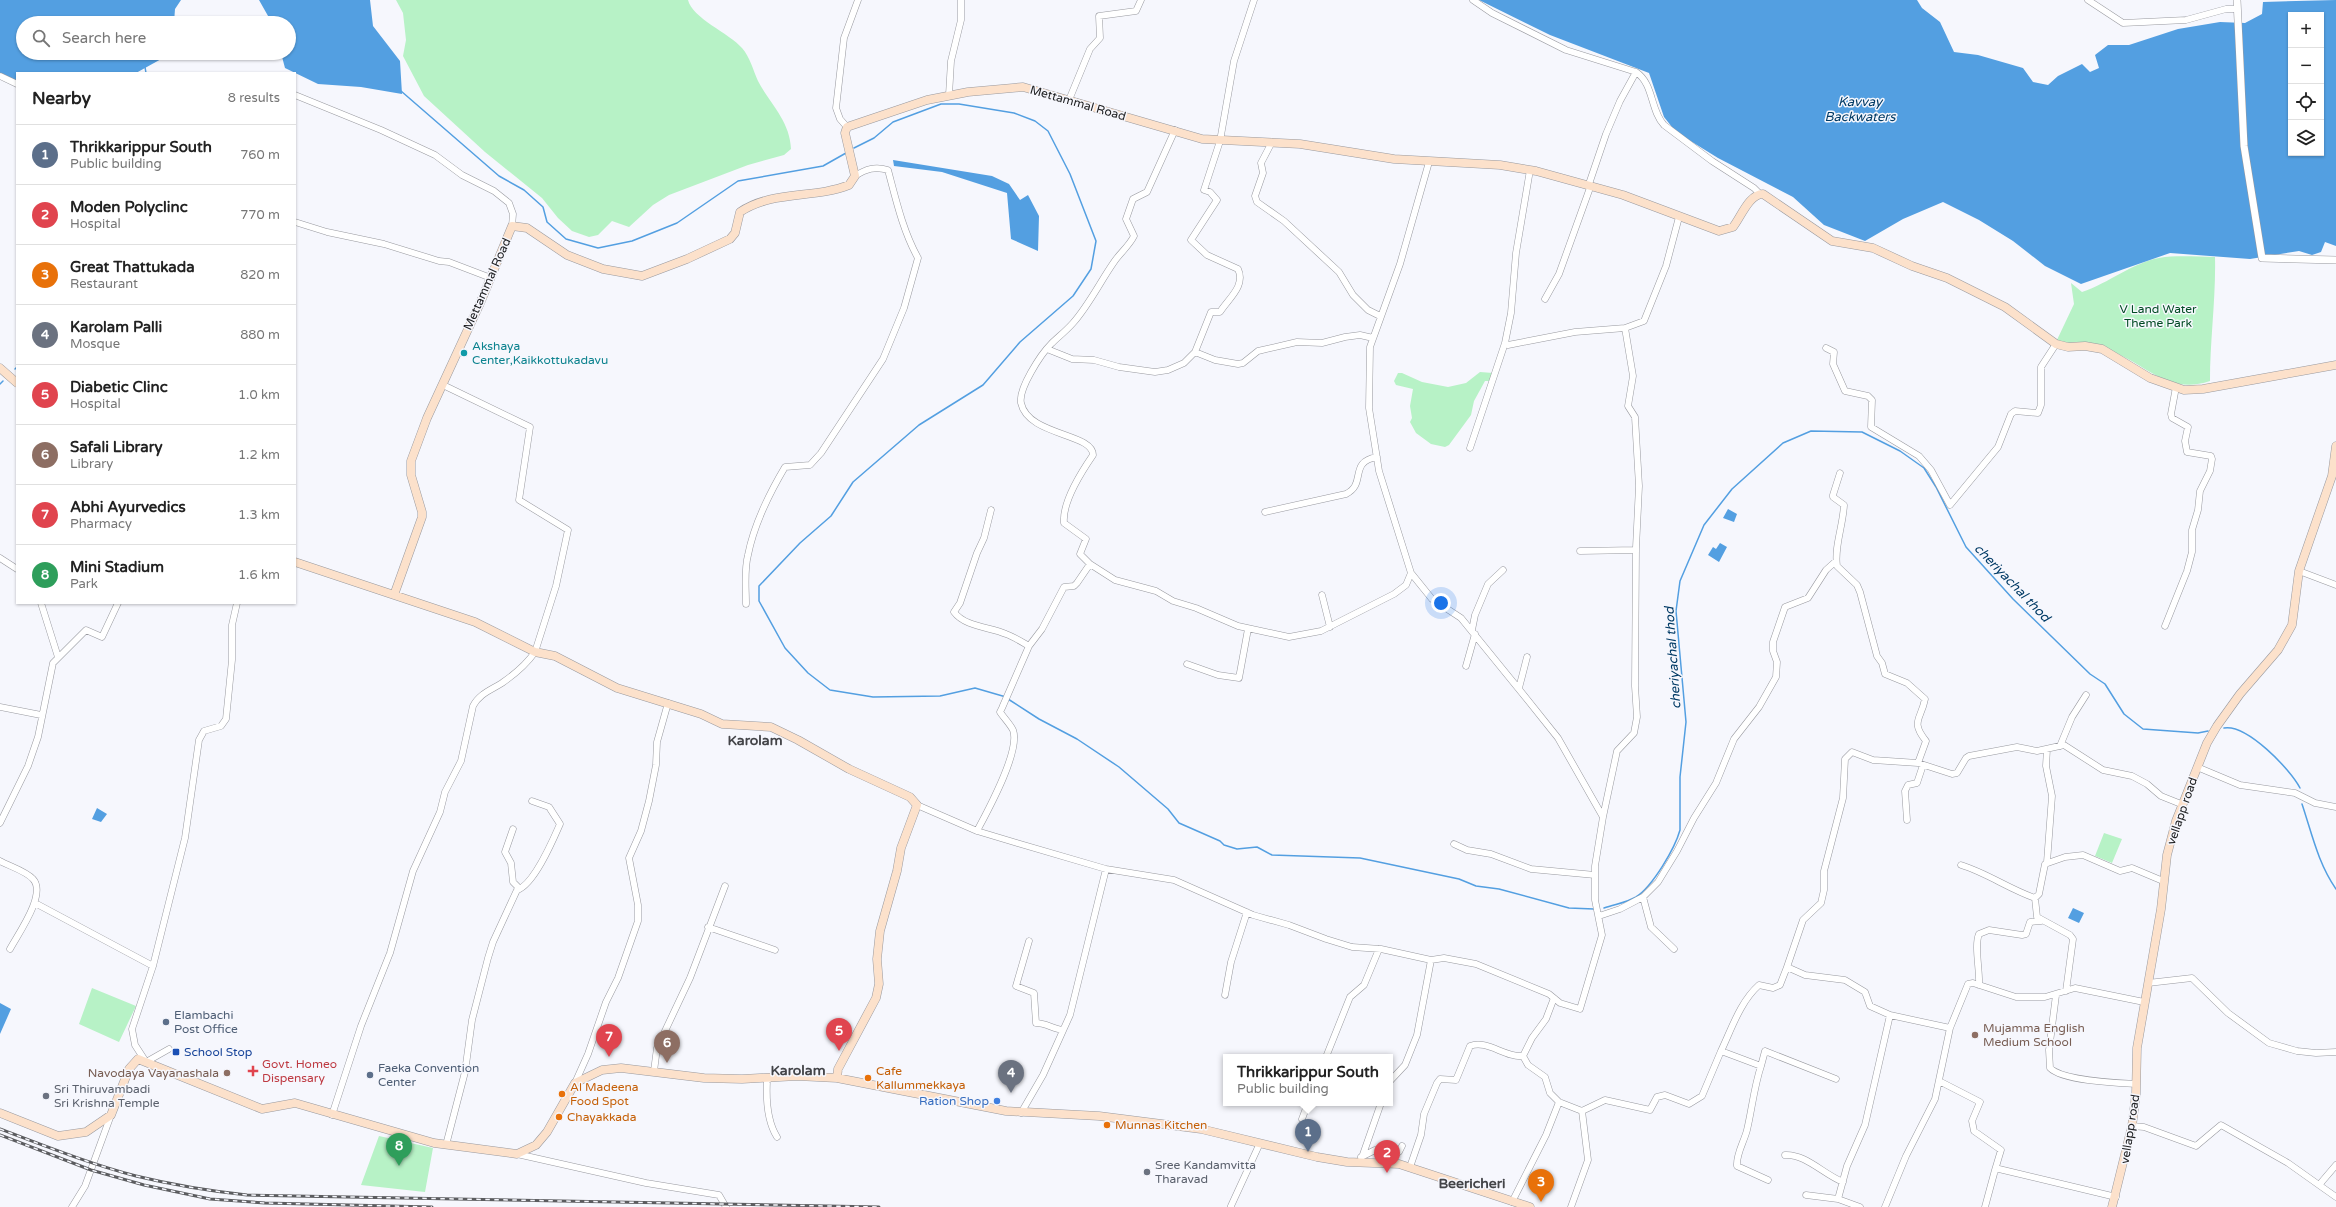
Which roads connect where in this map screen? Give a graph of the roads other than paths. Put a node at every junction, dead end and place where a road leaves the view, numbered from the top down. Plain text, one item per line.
1 (858, 0) edge
2 (961, 0) edge
3 (1141, 0) edge
4 (1254, 0) edge
5 (1474, 0) edge
6 (2088, 0) edge
7 (2237, 0) edge
8 (2236, 9) junction
9 (1636, 72) junction
10 (0, 76) edge
11 (16, 84) edge
12 (296, 95) edge
13 (949, 96) junction
14 (1069, 100) junction
15 (847, 127) junction
16 (1175, 130) junction
17 (1220, 141) junction
18 (1272, 142) junction
19 (1429, 162) junction
20 (1530, 170) junction
21 (855, 176) junction
22 (1590, 185) junction
23 (1760, 194) junction
24 (1679, 217) junction
25 (296, 222) edge
26 (512, 226) junction
27 (2336, 260) edge
28 (491, 278) junction
29 (1546, 300) dead end
30 (1380, 316) junction
31 (1626, 328) junction
32 (1373, 338) junction
33 (1505, 343) junction
34 (2056, 344) junction
35 (1826, 348) dead end
36 (1047, 349) junction
37 (1195, 352) junction
38 (2336, 365) edge
39 (0, 368) edge
40 (16, 382) edge
41 (442, 385) junction
42 (2176, 387) junction
43 (2336, 446) edge
44 (1470, 448) dead end
45 (2335, 456) edge
46 (1377, 457) junction
47 (1840, 473) dead end
48 (991, 510) dead end
49 (1265, 512) dead end
50 (1636, 550) junction
51 (1580, 551) dead end
52 (0, 558) edge
53 (1836, 561) junction
54 (296, 562) edge
55 (1090, 564) junction
56 (16, 568) edge
57 (1503, 570) dead end
58 (2299, 571) junction
59 (1411, 573) junction
60 (2336, 585) edge
61 (394, 595) junction
62 (1322, 595) dead end
63 (41, 604) edge
64 (118, 604) edge
65 (237, 604) edge
66 (746, 604) dead end
67 (2165, 626) dead end
68 (1330, 627) junction
69 (1248, 628) junction
70 (1473, 632) junction
71 (1029, 646) junction
72 (535, 652) junction
73 (58, 657) junction
74 (1527, 657) dead end
75 (1187, 664) dead end
76 (1466, 666) dead end
77 (1519, 688) junction
78 (2086, 695) dead end
79 (668, 703) junction
80 (0, 707) edge
81 (41, 715) junction
82 (2060, 746) junction
83 (2047, 749) junction
84 (1921, 764) junction
85 (2197, 767) junction
86 (532, 801) dead end
87 (2181, 804) junction
88 (917, 805) junction
89 (2336, 807) edge
90 (1604, 818) junction
91 (1906, 820) dead end
92 (0, 823) edge
93 (513, 829) dead end
94 (977, 831) junction
95 (1454, 844) dead end
96 (0, 861) edge
97 (2047, 862) junction
98 (1961, 865) dead end
99 (1106, 869) junction
100 (1595, 875) junction
101 (2163, 881) junction
102 (725, 886) dead end
103 (517, 890) junction
104 (1643, 897) junction
105 (2035, 898) junction
106 (35, 903) junction
107 (1247, 912) junction
108 (1599, 916) junction
109 (2042, 921) junction
110 (708, 927) junction
111 (1029, 941) dead end
112 (10, 949) dead end
113 (1379, 949) junction
114 (1674, 949) dead end
115 (775, 950) dead end
116 (1431, 960) junction
117 (153, 966) junction
118 (1787, 967) junction
119 (2148, 983) junction
120 (1979, 986) junction
121 (2066, 991) junction
122 (1225, 995) dead end
123 (2056, 995) junction
124 (1554, 998) junction
125 (2144, 1002) junction
126 (1890, 1015) junction
127 (1950, 1028) junction
128 (1063, 1030) junction
129 (169, 1049) dead end
130 (1721, 1051) junction
131 (2336, 1052) edge
132 (1327, 1054) edge
133 (1523, 1056) junction
134 (146, 1062) junction
135 (1761, 1066) junction
136 (654, 1071) junction
137 (770, 1078) junction
138 (837, 1078) junction
139 (1393, 1078) edge
140 (1836, 1079) dead end
141 (1939, 1081) junction
142 (574, 1083) junction
143 (2136, 1084) junction
144 (1559, 1102) junction
145 (1307, 1106) edge
146 (1380, 1106) edge
147 (1582, 1111) junction
148 (0, 1113) edge
149 (1020, 1113) junction
150 (111, 1116) junction
151 (332, 1116) junction
152 (1302, 1119) dead end
153 (2132, 1126) junction
154 (777, 1137) dead end
155 (1260, 1143) junction
156 (446, 1145) junction
157 (1402, 1146) dead end
158 (517, 1154) junction
159 (1785, 1155) dead end
160 (1361, 1160) junction
161 (2336, 1165) edge
162 (1410, 1167) junction
163 (1995, 1170) junction
164 (1768, 1180) dead end
165 (1843, 1182) junction
166 (2319, 1185) junction
167 (1806, 1195) dead end
168 (2116, 1197) junction
169 (2336, 1197) edge
170 (1838, 1199) junction
171 (1512, 1202) junction
172 (1232, 1206) edge
173 (72, 1207) edge
174 (726, 1207) edge
175 (1530, 1207) edge
176 (1571, 1207) edge
177 (1860, 1207) edge
178 (1885, 1207) edge
179 (1985, 1207) edge
180 (2112, 1207) edge

1 - 15 street
2 - 13 street
3 - 14 street
4 - 17 street
5 - 9 street
6 - 8 street
7 - 8 street
8 - 27 street
9 - 22 street
9 - 23 street
10 - 11 street
12 - 26 street
13 - 14 main road, Mettammal Road
13 - 15 main road, Mettammal Road
14 - 16 main road, Mettammal Road
15 - 21 main road
16 - 17 main road, Mettammal Road
16 - 36 street
17 - 18 main road, Mettammal Road
17 - 37 street
18 - 19 main road, Mettammal Road
18 - 30 street
19 - 20 main road, Mettammal Road
19 - 30 street
20 - 22 main road, Mettammal Road
20 - 33 street
21 - 26 main road, Mettammal Road
21 - 66 street
22 - 24 main road, Mettammal Road
22 - 29 street
23 - 24 main road, Mettammal Road
23 - 34 main road
24 - 31 street
25 - 28 street
26 - 28 main road, Mettammal Road
28 - 41 main road, Mettammal Road
30 - 32 street
31 - 33 street
31 - 50 street
32 - 37 street
32 - 46 street
33 - 44 street
34 - 35 street
34 - 42 main road
36 - 37 street
36 - 55 street
38 - 42 main road
39 - 40 main road
41 - 61 main road, Mettammal Road
41 - 72 street
42 - 67 street
43 - 45 main road, vellapp road
45 - 58 main road, vellapp road
46 - 49 street
46 - 59 street
47 - 53 street
48 - 71 street
50 - 51 street
50 - 90 street
52 - 56 street
53 - 84 street
53 - 104 street
54 - 61 main road
55 - 69 street
55 - 71 street
57 - 70 street
58 - 60 street
58 - 85 main road, vellapp road
59 - 68 street
59 - 70 street
61 - 72 main road
62 - 68 street
63 - 73 street
64 - 73 street
65 - 117 street
68 - 69 street
69 - 75 street
70 - 76 street
70 - 77 street
71 - 94 street
72 - 79 main road
72 - 151 street
73 - 81 street
74 - 77 street
77 - 90 street
78 - 82 street
79 - 88 main road
79 - 142 street
80 - 81 street
81 - 92 street
82 - 83 street
82 - 87 street
83 - 84 street
83 - 97 street
84 - 91 street
84 - 118 street
85 - 87 main road, vellapp road
85 - 89 street
86 - 103 street
87 - 101 main road, vellapp road
88 - 94 street
88 - 138 main road
90 - 100 street
93 - 103 street
94 - 99 street
95 - 100 street
96 - 106 street
97 - 101 street
97 - 105 street
98 - 105 street
99 - 107 street
99 - 128 street
100 - 108 street
101 - 119 main road, vellapp road
102 - 110 street
103 - 156 street
104 - 108 street
104 - 114 street
105 - 109 street
106 - 112 street
106 - 117 street
107 - 113 street
107 - 122 street
108 - 124 street
109 - 120 street
109 - 121 street
110 - 115 street
110 - 136 street
111 - 128 street
113 - 116 street
113 - 132 street
116 - 124 street
116 - 139 street
117 - 134 street
118 - 126 street
118 - 130 street
119 - 125 main road, vellapp road
119 - 131 street
120 - 123 street
120 - 127 street
121 - 123 street
121 - 125 street
123 - 143 street
124 - 133 street
125 - 143 main road, vellapp road
126 - 127 street
126 - 165 street
127 - 141 street
128 - 149 street
129 - 134 street
130 - 135 street
130 - 147 street
133 - 144 street
133 - 162 street
134 - 150 main road
134 - 151 main road
135 - 140 street
135 - 164 street
136 - 137 main road
136 - 142 main road
137 - 138 main road
137 - 154 street
138 - 149 main road
141 - 163 street
141 - 178 street
142 - 158 main road
143 - 153 main road, vellapp road
144 - 147 street
144 - 171 street
145 - 152 street
146 - 160 street
147 - 176 street
148 - 150 main road
149 - 155 main road
150 - 173 street
151 - 156 main road
153 - 166 street
153 - 168 main road, vellapp road
155 - 160 main road
155 - 172 street
156 - 158 main road
157 - 160 street
158 - 174 street
159 - 165 street
160 - 162 main road
161 - 166 street
162 - 171 main road
163 - 168 street
163 - 179 street
165 - 170 street
166 - 169 street
167 - 170 street
168 - 180 main road, vellapp road
170 - 177 street
171 - 175 main road

